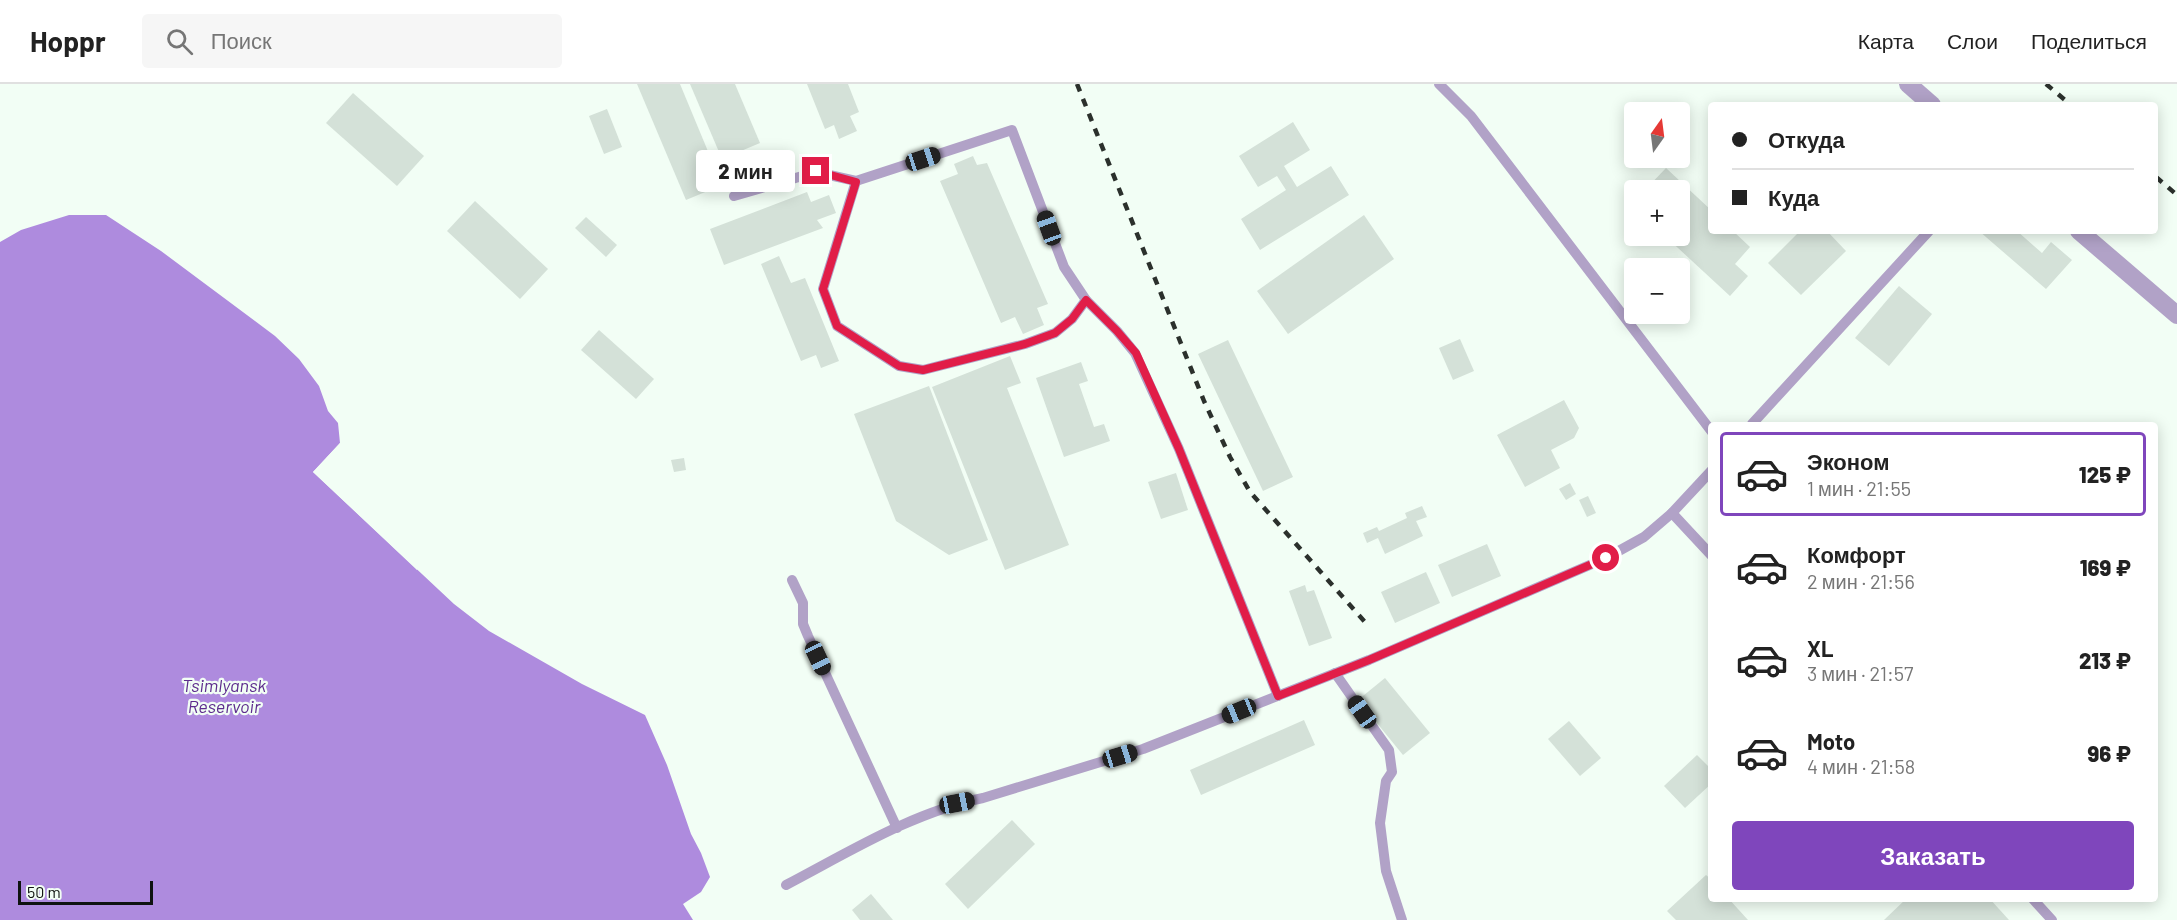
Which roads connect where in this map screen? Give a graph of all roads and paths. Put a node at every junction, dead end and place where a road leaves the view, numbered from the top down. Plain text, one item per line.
1 (1439, 84) edge
2 (1908, 84) edge
3 (1929, 102) edge
4 (856, 182) junction
5 (734, 196) dead end
6 (1926, 234) edge
7 (2082, 234) edge
8 (1086, 300) junction
9 (2177, 315) edge
10 (1754, 422) edge
11 (1708, 427) edge
12 (1708, 474) edge
13 (1672, 513) junction
14 (1708, 552) edge
15 (792, 580) dead end
16 (1335, 673) junction
17 (1278, 696) junction
18 (897, 828) junction
19 (786, 885) dead end
20 (2036, 902) edge
21 (1402, 920) edge
22 (2052, 920) edge

1 - 11 lane
2 - 3 street
4 - 5 lane
4 - 8 lane
4 - 8 lane
6 - 10 lane
7 - 9 street
8 - 17 lane
12 - 13 lane
13 - 14 lane
13 - 16 lane
15 - 18 lane
16 - 17 lane
16 - 21 lane
17 - 18 lane
18 - 19 lane
20 - 22 lane

